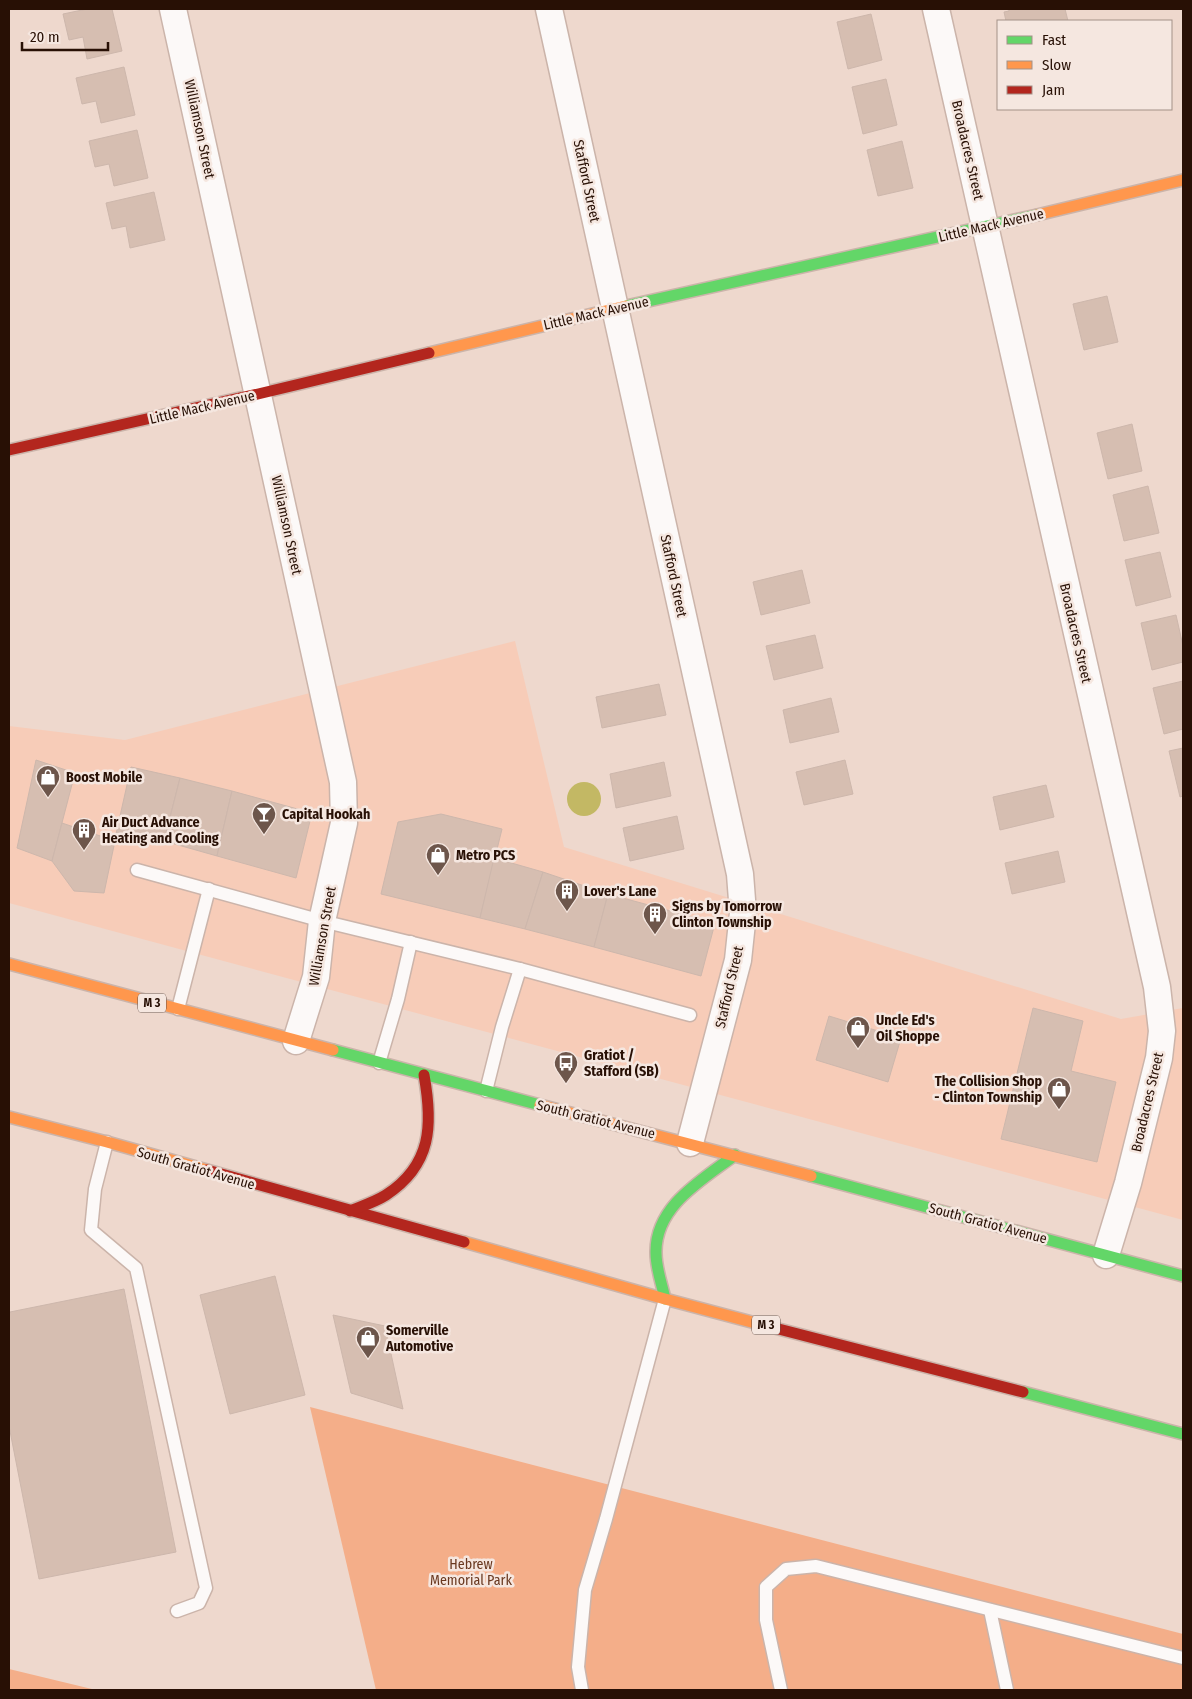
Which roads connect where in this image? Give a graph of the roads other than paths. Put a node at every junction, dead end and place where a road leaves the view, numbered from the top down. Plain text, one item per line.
1 (173, 9) edge
2 (549, 9) edge
3 (936, 9) edge
4 (1183, 180) edge
5 (985, 227) junction
6 (615, 308) junction
7 (258, 394) junction
8 (9, 450) edge
9 (137, 870) dead end
10 (208, 889) junction
11 (322, 921) junction
12 (411, 942) junction
13 (9, 964) edge
14 (520, 969) junction
15 (178, 1010) junction
16 (690, 1015) dead end
17 (296, 1041) junction
18 (379, 1063) junction
19 (424, 1075) junction
20 (486, 1091) junction
21 (9, 1117) edge
22 (107, 1142) junction
23 (690, 1143) junction
24 (735, 1155) junction
25 (350, 1211) junction
26 (1106, 1255) junction
27 (1183, 1276) edge
28 (665, 1299) junction
29 (1183, 1434) edge
30 (990, 1610) junction
31 (177, 1611) dead end
32 (1183, 1658) edge
33 (582, 1690) edge
34 (781, 1690) edge
35 (1006, 1690) edge

1 - 7 street, Williamson Street
2 - 6 street, Stafford Street
3 - 5 street, Broadacres Street
4 - 5 main road, Little Mack Avenue
5 - 6 main road, Little Mack Avenue
5 - 26 street, Broadacres Street
6 - 7 main road, Little Mack Avenue
6 - 23 street, Stafford Street
7 - 8 main road, Little Mack Avenue
7 - 11 street, Williamson Street
9 - 10 lane
10 - 11 lane
10 - 15 lane
11 - 12 lane
11 - 17 street, Williamson Street
12 - 14 lane
12 - 18 lane
13 - 15 main road, South Gratiot Avenue / M 3
14 - 16 lane
14 - 20 lane
15 - 17 main road, South Gratiot Avenue / M 3
17 - 18 main road, South Gratiot Avenue / M 3
18 - 19 main road, South Gratiot Avenue / M 3
19 - 20 main road, South Gratiot Avenue / M 3
19 - 25 main road
20 - 23 main road, South Gratiot Avenue / M 3
21 - 22 main road, M 3
22 - 25 main road, South Gratiot Avenue / M 3
22 - 31 lane
23 - 24 main road, South Gratiot Avenue / M 3
24 - 26 main road, South Gratiot Avenue / M 3
24 - 28 main road
25 - 28 main road, South Gratiot Avenue / M 3
26 - 27 main road, South Gratiot Avenue / M 3
28 - 29 main road, South Gratiot Avenue / M 3
28 - 33 lane
30 - 32 lane
30 - 34 lane
30 - 35 lane

